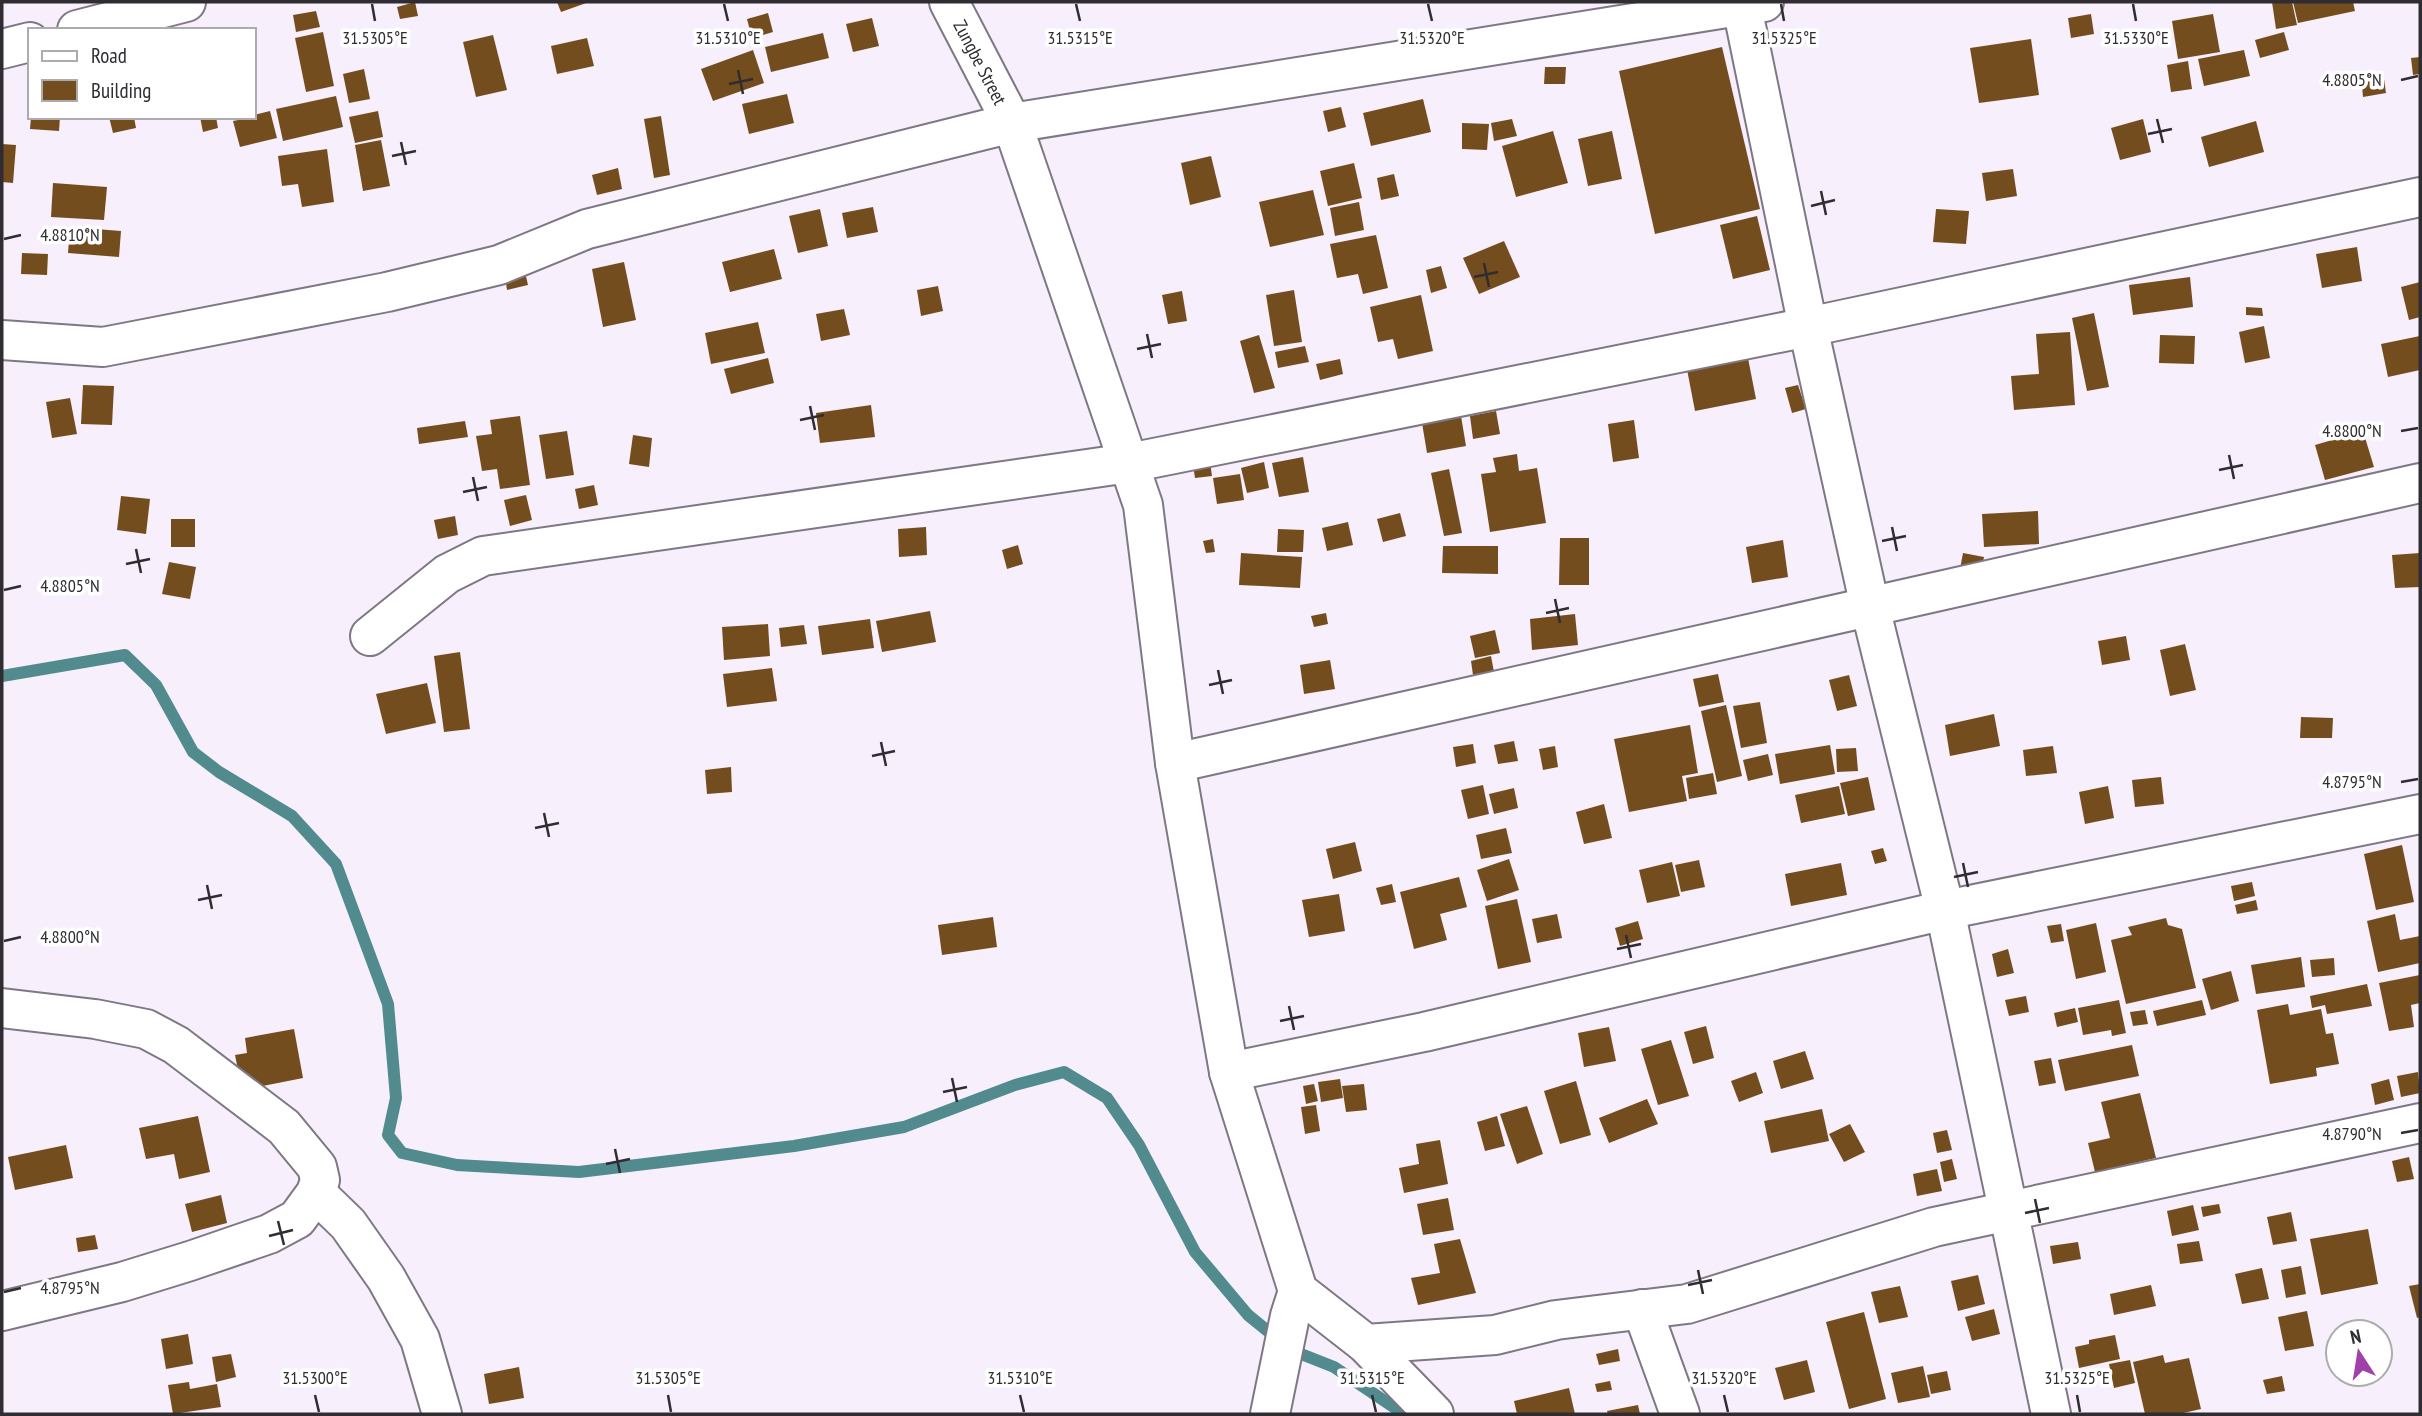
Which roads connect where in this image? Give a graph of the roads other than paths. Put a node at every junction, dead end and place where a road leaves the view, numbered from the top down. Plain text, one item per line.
1 (949, 2) edge
2 (175, 3) edge
3 (1749, 3) edge
4 (84, 28) edge
5 (28, 43) edge
6 (2, 50) edge
7 (1012, 122) junction
8 (2420, 197) edge
9 (1808, 327) junction
10 (2, 340) edge
11 (1129, 463) junction
12 (2420, 483) edge
13 (1870, 607) junction
14 (370, 636) dead end
15 (1175, 764) junction
16 (2420, 814) edge
17 (1945, 910) junction
18 (2, 1007) edge
19 (1229, 1072) junction
20 (2420, 1123) edge
21 (316, 1193) junction
22 (2008, 1211) junction
23 (1294, 1304) junction
24 (1642, 1309) junction
25 (2, 1311) edge
26 (1366, 1344) junction
27 (1270, 1413) edge
28 (442, 1414) edge
29 (1434, 1414) edge
30 (1680, 1414) edge
31 (2051, 1414) edge

1 - 7 street, Zungbe Street
2 - 4 street
3 - 7 street
3 - 9 street
5 - 6 street
7 - 10 street
7 - 11 street, Zungbe Street
8 - 9 street
9 - 11 street
9 - 13 street
11 - 14 street
11 - 15 street, Zungbe Street
12 - 13 street
13 - 15 street
13 - 17 street
15 - 19 street, Zungbe Street
16 - 17 street
17 - 19 street
17 - 22 street
18 - 21 street
19 - 23 street, Zungbe Street
20 - 22 street
21 - 25 street
21 - 28 street
22 - 24 street
22 - 31 street
23 - 26 street
23 - 27 street
24 - 26 street
24 - 30 street
26 - 29 street

